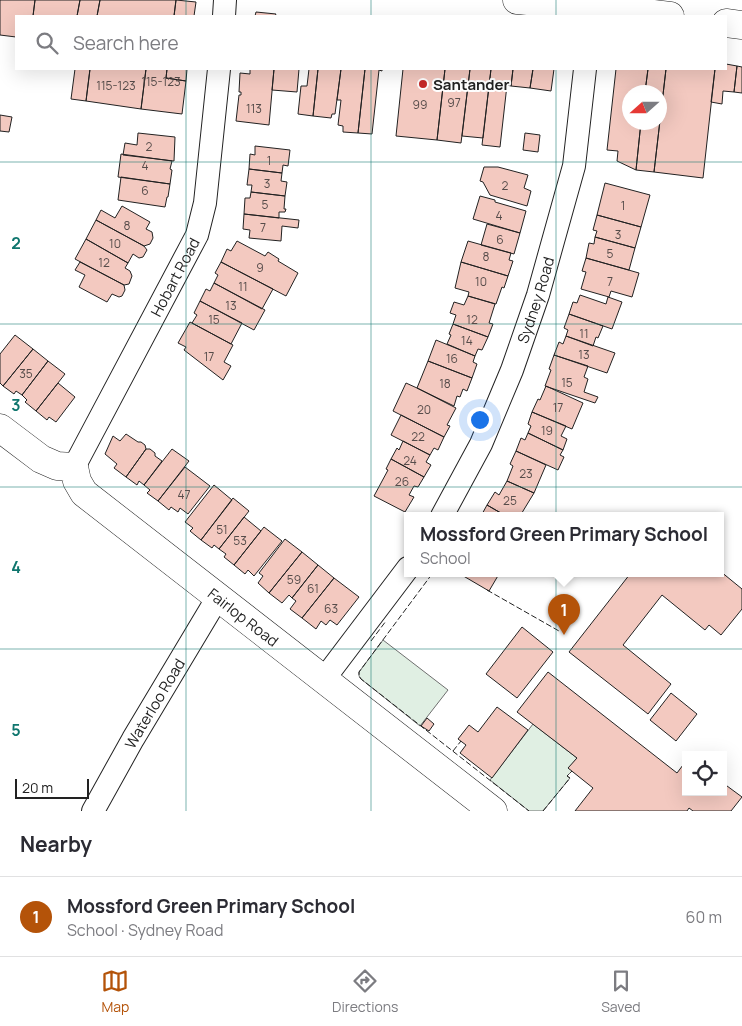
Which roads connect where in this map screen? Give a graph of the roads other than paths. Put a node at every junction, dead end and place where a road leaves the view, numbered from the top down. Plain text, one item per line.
1 (226, 0) edge
2 (517, 0) edge
3 (603, 8) edge
4 (224, 15) edge
5 (662, 15) edge
6 (727, 23) edge
7 (742, 25) edge
8 (219, 70) edge
9 (585, 70) edge
10 (0, 428) edge
11 (74, 467) junction
12 (444, 512) edge
13 (404, 573) edge
14 (218, 597) junction
15 (324, 679) junction
16 (93, 811) edge
17 (493, 811) edge

1 - 4 street
2 - 3 street
3 - 5 street
6 - 7 street
8 - 11 street, Hobart Road
9 - 12 street, Sydney Road
10 - 11 street
11 - 14 street, Fairlop Road
13 - 15 street
14 - 15 street, Fairlop Road
14 - 16 street, Waterloo Road
15 - 17 street, Fairlop Road

